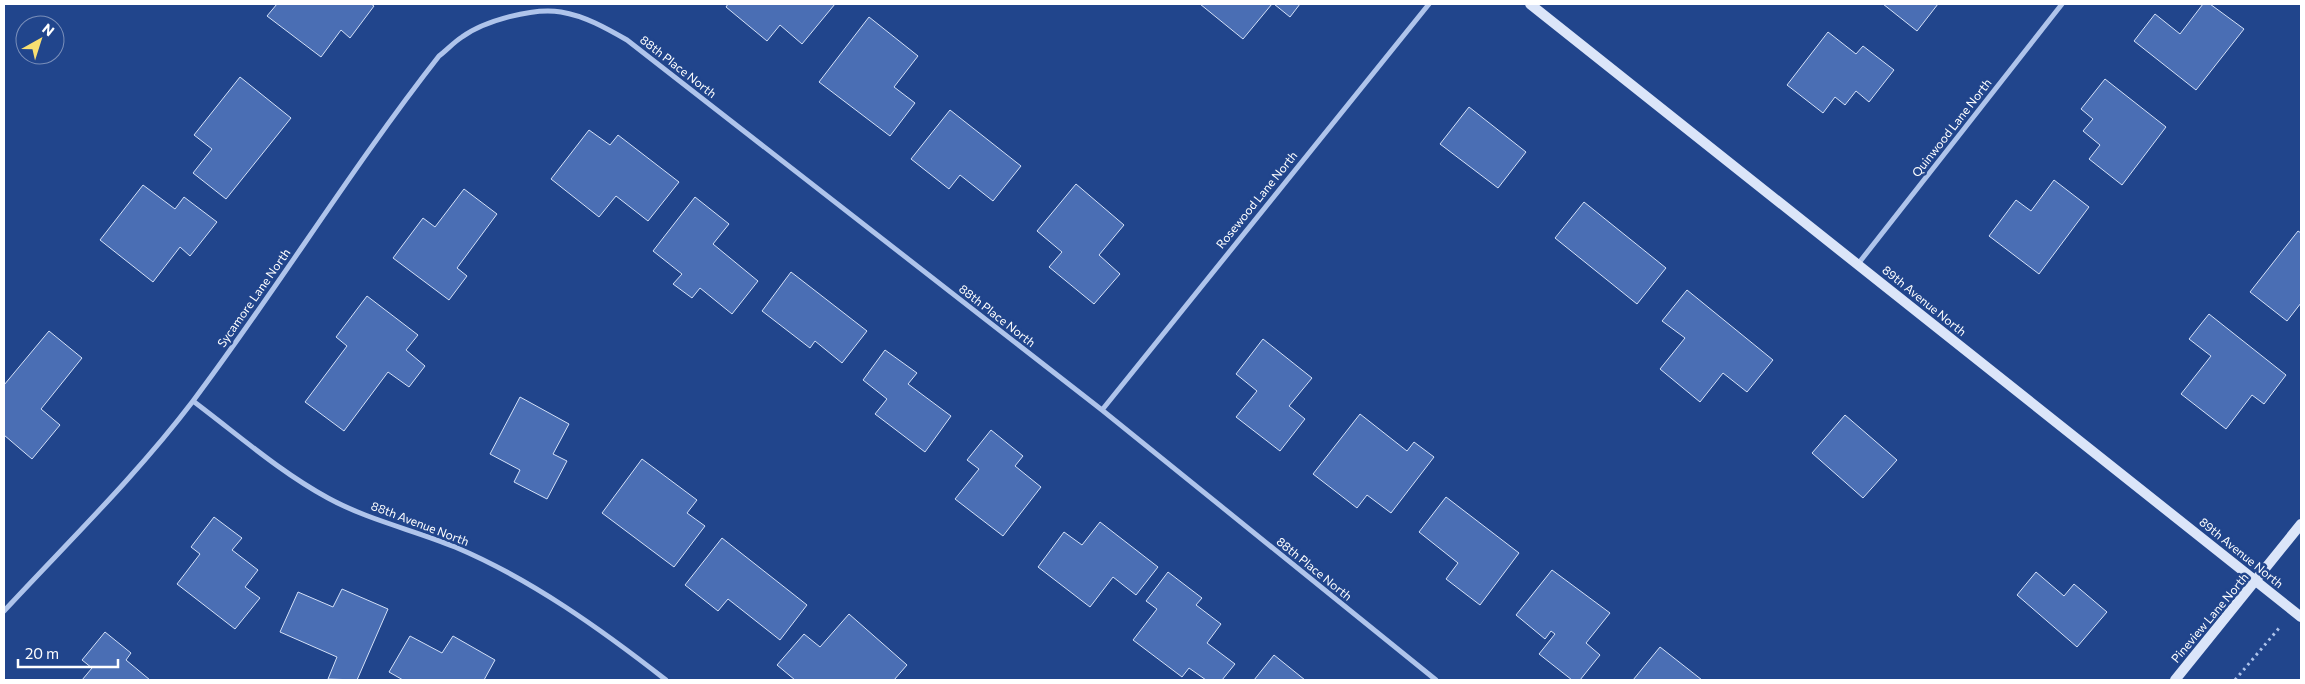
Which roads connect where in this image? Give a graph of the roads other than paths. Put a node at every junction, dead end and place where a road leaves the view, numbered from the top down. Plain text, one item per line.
1 (1429, 4) edge
2 (1530, 4) edge
3 (2062, 4) edge
4 (525, 13) joint
5 (1858, 264) junction
6 (193, 402) junction
7 (1102, 410) junction
8 (2301, 524) edge
9 (2257, 582) junction
10 (4, 611) edge
11 (2301, 618) edge
12 (666, 680) edge
13 (1436, 680) edge
14 (2175, 680) edge

1 - 7 street, Rosewood Lane North
2 - 5 street, 89th Avenue North
3 - 5 street, Quinwood Lane North
4 - 6 street, Sycamore Lane North
4 - 7 street, 88th Place North
5 - 9 street, 89th Avenue North
6 - 10 street, Sycamore Lane North
6 - 12 street, 88th Avenue North
7 - 13 street, 88th Place North
8 - 9 street, Pineview Lane North
9 - 11 street, 89th Avenue North
9 - 14 street, Pineview Lane North

